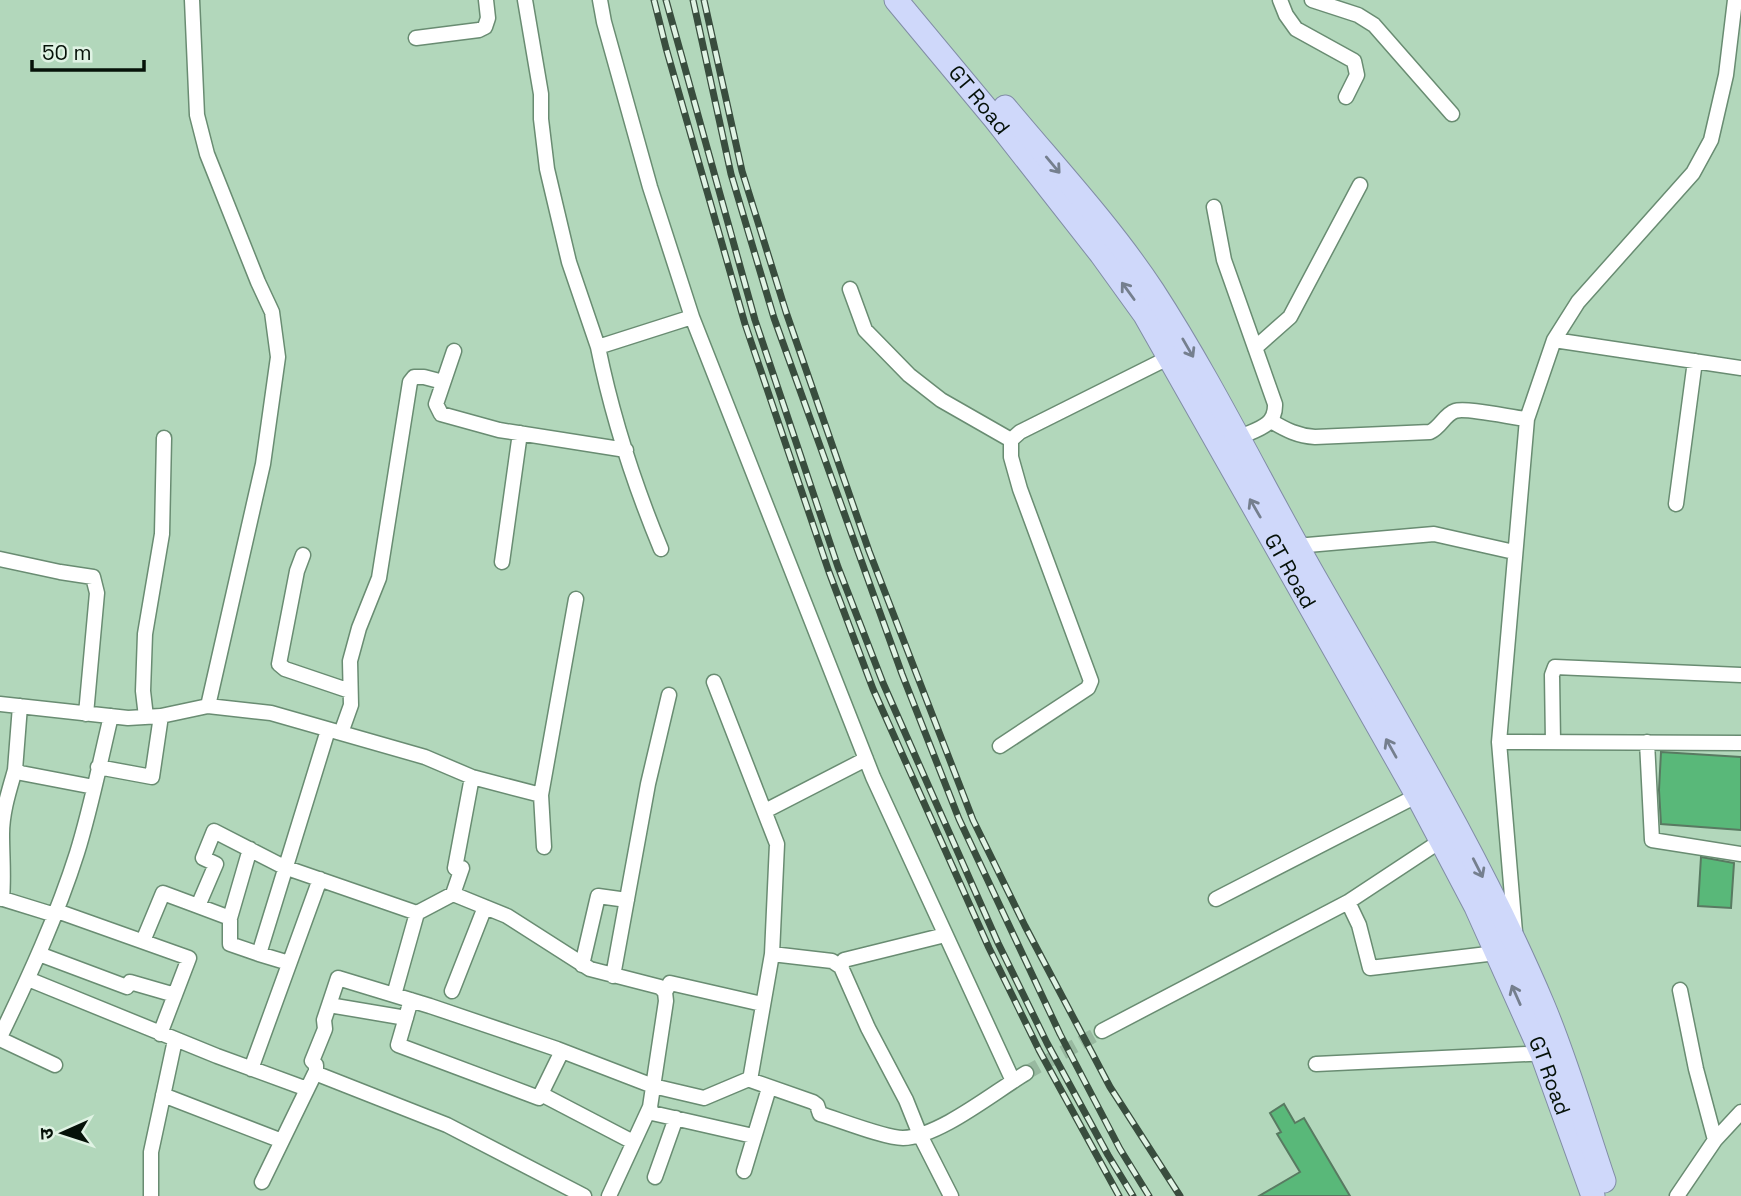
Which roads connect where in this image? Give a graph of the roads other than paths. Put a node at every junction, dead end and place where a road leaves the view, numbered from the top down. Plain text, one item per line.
1 (193, 0) edge
2 (486, 0) edge
3 (525, 0) edge
4 (600, 0) edge
5 (897, 0) edge
6 (916, 0) edge
7 (1280, 0) edge
8 (1312, 0) edge
9 (1735, 0) edge
10 (416, 38) dead end
11 (1346, 97) dead end
12 (1452, 114) dead end
13 (1001, 115) junction
14 (1360, 185) dead end
15 (1214, 207) dead end
16 (850, 289) dead end
17 (1153, 310) junction
18 (692, 317) junction
19 (1554, 340) junction
20 (598, 347) junction
21 (1255, 348) junction
22 (454, 351) dead end
23 (1170, 357) junction
24 (1695, 361) junction
25 (1741, 368) edge
26 (443, 382) junction
27 (1527, 419) junction
28 (1271, 421) junction
29 (520, 433) junction
30 (164, 438) dead end
31 (1238, 438) junction
32 (1011, 440) junction
33 (626, 450) junction
34 (1676, 504) dead end
35 (1296, 546) junction
36 (661, 549) dead end
37 (1514, 552) junction
38 (303, 555) dead end
39 (0, 559) edge
40 (502, 562) dead end
41 (576, 600) dead end
42 (1345, 648) junction
43 (1741, 674) edge
44 (714, 682) dead end
45 (351, 691) junction
46 (669, 695) dead end
47 (0, 704) edge
48 (20, 706) junction
49 (208, 706) junction
50 (86, 714) junction
51 (111, 716) junction
52 (153, 716) junction
53 (335, 731) junction
54 (1499, 741) junction
55 (1553, 742) junction
56 (1647, 742) junction
57 (1741, 743) edge
58 (1000, 746) dead end
59 (866, 759) junction
60 (98, 767) junction
61 (15, 770) junction
62 (472, 777) junction
63 (94, 787) junction
64 (1426, 790) junction
65 (541, 795) junction
66 (2, 807) edge
67 (765, 811) junction
68 (1450, 835) junction
69 (544, 847) dead end
70 (250, 849) junction
71 (1741, 854) edge
72 (284, 867) junction
73 (320, 879) junction
74 (453, 894) junction
75 (1, 899) edge
76 (1216, 899) dead end
77 (627, 900) junction
78 (1349, 902) junction
79 (198, 906) junction
80 (485, 906) junction
81 (56, 913) junction
82 (418, 913) junction
83 (230, 918) junction
84 (945, 935) junction
85 (143, 941) junction
86 (1506, 950) junction
87 (39, 954) junction
88 (259, 954) junction
89 (772, 954) junction
90 (289, 963) junction
91 (582, 965) junction
92 (841, 967) junction
93 (613, 976) junction
94 (28, 979) junction
95 (1680, 990) dead end
96 (453, 991) dead end
97 (665, 992) junction
98 (175, 995) junction
99 (394, 995) junction
100 (411, 1000) junction
101 (762, 1004) junction
102 (329, 1005) junction
103 (406, 1018) junction
104 (1102, 1031) tunnel mouth
105 (160, 1034) junction
106 (0, 1038) edge
107 (174, 1040) junction
108 (562, 1051) junction
109 (1552, 1053) junction
110 (1316, 1064) dead end
111 (55, 1065) dead end
112 (251, 1069) junction
113 (315, 1073) junction
114 (749, 1079) junction
115 (653, 1086) junction
116 (769, 1088) junction
117 (307, 1089) junction
118 (541, 1094) junction
119 (163, 1095) junction
120 (650, 1107) junction
121 (1741, 1112) edge
122 (676, 1118) junction
123 (920, 1135) junction
124 (753, 1136) junction
125 (1715, 1140) junction
126 (282, 1141) junction
127 (633, 1142) junction
128 (744, 1171) dead end
129 (655, 1177) dead end
130 (262, 1182) dead end
131 (151, 1196) edge
132 (584, 1196) edge
133 (609, 1196) edge
134 (951, 1196) edge
135 (1593, 1196) edge
136 (1609, 1196) edge
137 (1677, 1196) edge

1 - 49 street
2 - 10 street
3 - 20 street
4 - 18 street
5 - 13 highway, GT Road
6 - 13 highway, GT Road
7 - 11 street
8 - 12 street
9 - 19 street
13 - 17 highway, GT Road
14 - 21 street
15 - 21 street
16 - 32 street
17 - 23 highway, GT Road
17 -> 31 highway, GT Road
18 - 20 street
18 - 59 street
19 - 24 street
19 - 27 street
20 - 33 street
21 - 28 street
22 - 26 street
23 - 32 street
42 -> 23 highway, GT Road
24 - 25 street
24 - 34 street
26 - 29 street
26 - 45 street
27 - 28 street
27 - 37 street
28 - 31 street
29 - 33 street
29 - 40 street
30 - 52 street
31 - 35 highway, GT Road
32 - 58 street
33 - 36 street
35 - 37 street
35 - 42 highway, GT Road
37 - 54 street
38 - 45 street
39 - 50 street
41 - 65 street
42 - 64 highway, GT Road
43 - 55 street
44 - 67 street
45 - 53 street
46 - 77 street
47 - 48 street
48 - 50 street
48 - 61 street
49 - 52 street
49 - 53 street
50 - 51 street
51 - 52 street
51 - 60 street
52 - 60 street
53 - 62 street
53 - 72 street
54 - 55 street
54 - 86 street
55 - 56 street
56 - 57 street
56 - 71 street
59 - 67 street
59 - 84 street
60 - 63 street
61 - 63 street
61 - 66 street
62 - 65 street
62 - 74 street
63 - 81 street
64 - 68 highway, GT Road
64 - 76 street
65 - 69 street
66 - 75 street
67 - 89 street
68 - 78 street
68 - 86 highway, GT Road
70 - 72 street
70 - 79 street
70 - 83 street
72 - 73 street
72 - 88 street
73 - 82 street
73 - 90 street
74 - 80 street
74 - 82 street
75 - 81 street
77 - 91 street
77 - 93 street
78 - 86 street
78 - 104 street
79 - 83 street
79 - 85 street
80 - 91 street
80 - 96 street
81 - 85 street
81 - 87 street
82 - 99 street
83 - 88 street
84 - 92 street
84 - 123 street
85 - 98 street
86 - 109 highway, GT Road
87 - 94 street
87 - 98 street
88 - 90 street
89 - 92 street
89 - 101 street
90 - 112 street
91 - 93 street
92 - 123 street
93 - 97 street
94 - 105 street
94 - 106 street
95 - 125 street
97 - 101 street
97 - 115 street
98 - 105 street
99 - 100 street
99 - 102 street
100 - 103 street
100 - 108 street
101 - 114 street
102 - 103 street
102 - 113 street
103 - 118 street
105 - 107 street
106 - 111 street
107 - 112 street
107 - 119 street
108 - 115 street
108 - 118 street
109 - 110 street
109 - 135 highway, GT Road
109 - 136 highway, GT Road
112 - 117 street
113 - 117 street
113 - 132 street
114 - 115 street
114 - 116 street
115 - 120 street
116 - 123 street
116 - 124 street
117 - 126 street
118 - 127 street
119 - 126 street
119 - 131 street
120 - 122 street
120 - 127 street
121 - 125 street
122 - 124 street
122 - 129 street
123 - 134 street
124 - 128 street
125 - 137 street
126 - 130 street
127 - 133 street

